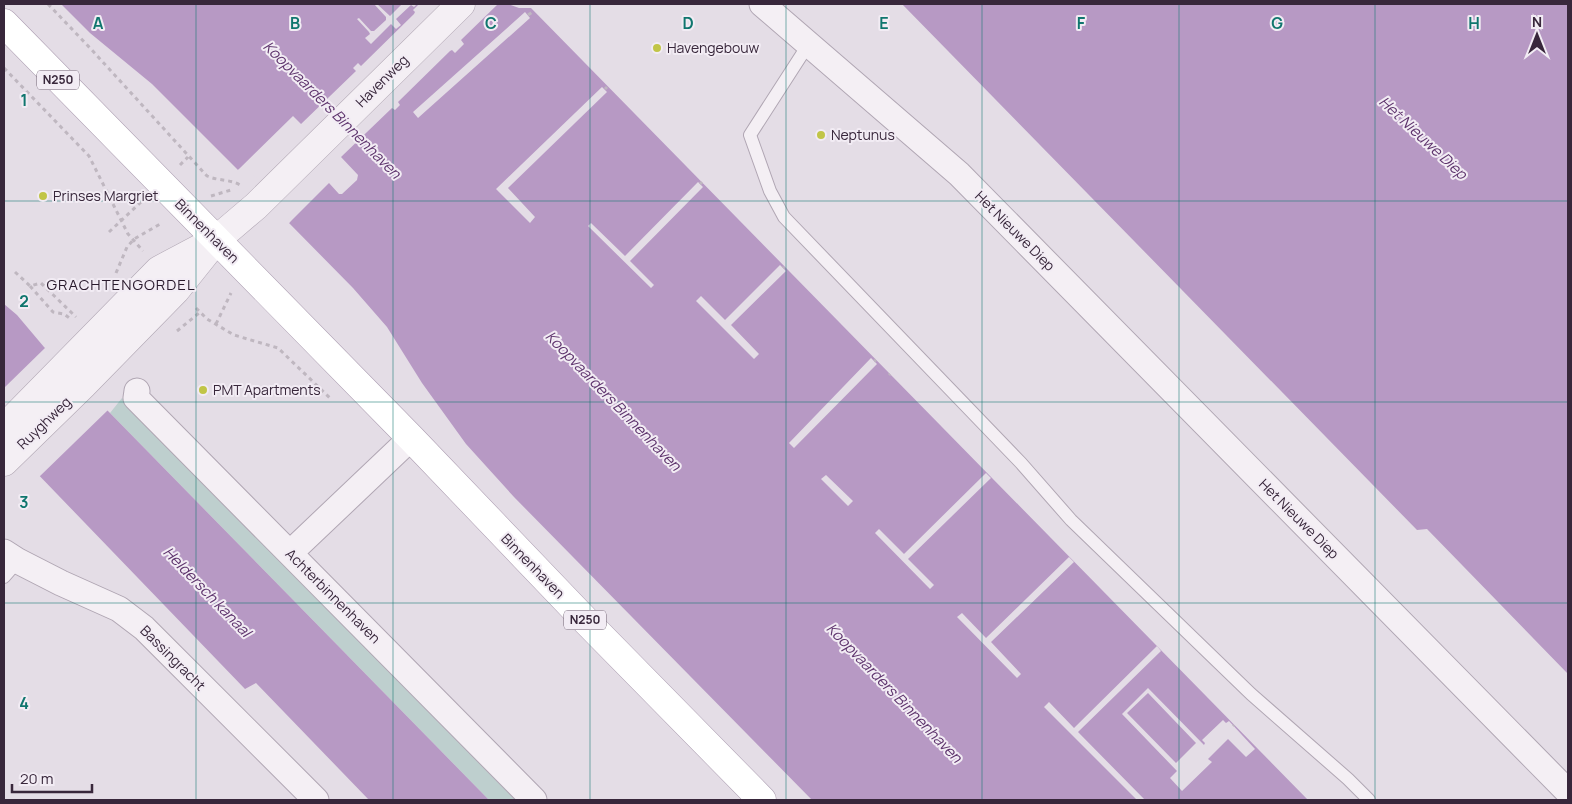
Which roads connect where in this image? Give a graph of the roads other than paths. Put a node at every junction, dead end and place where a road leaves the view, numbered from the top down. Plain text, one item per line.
1 (461, 4) edge
2 (762, 4) edge
3 (4, 23) edge
4 (808, 45) junction
5 (216, 240) junction
6 (65, 365) joint
7 (84, 385) joint
8 (137, 391) dead end
9 (4, 428) edge
10 (411, 438) junction
11 (4, 462) edge
12 (290, 553) junction
13 (8, 563) edge
14 (1568, 792) edge
15 (316, 800) edge
16 (534, 800) edge
17 (762, 800) edge
18 (1369, 800) edge

1 - 5 street, Havenweg
2 - 4 street, Het Nieuwe Diep
3 - 5 main road, Binnenhaven / N250
4 - 14 street, Het Nieuwe Diep
4 - 18 lane
5 - 6 street, Havenweg
5 - 7 street, Havenweg
5 - 10 main road, Binnenhaven / N250
6 - 9 street, Ruyghweg
7 - 11 street, Ruyghweg
8 - 12 street, Achterbinnenhaven
10 - 12 street
10 - 17 main road, Binnenhaven / N250
12 - 16 street, Achterbinnenhaven
13 - 15 street, Bassingracht

